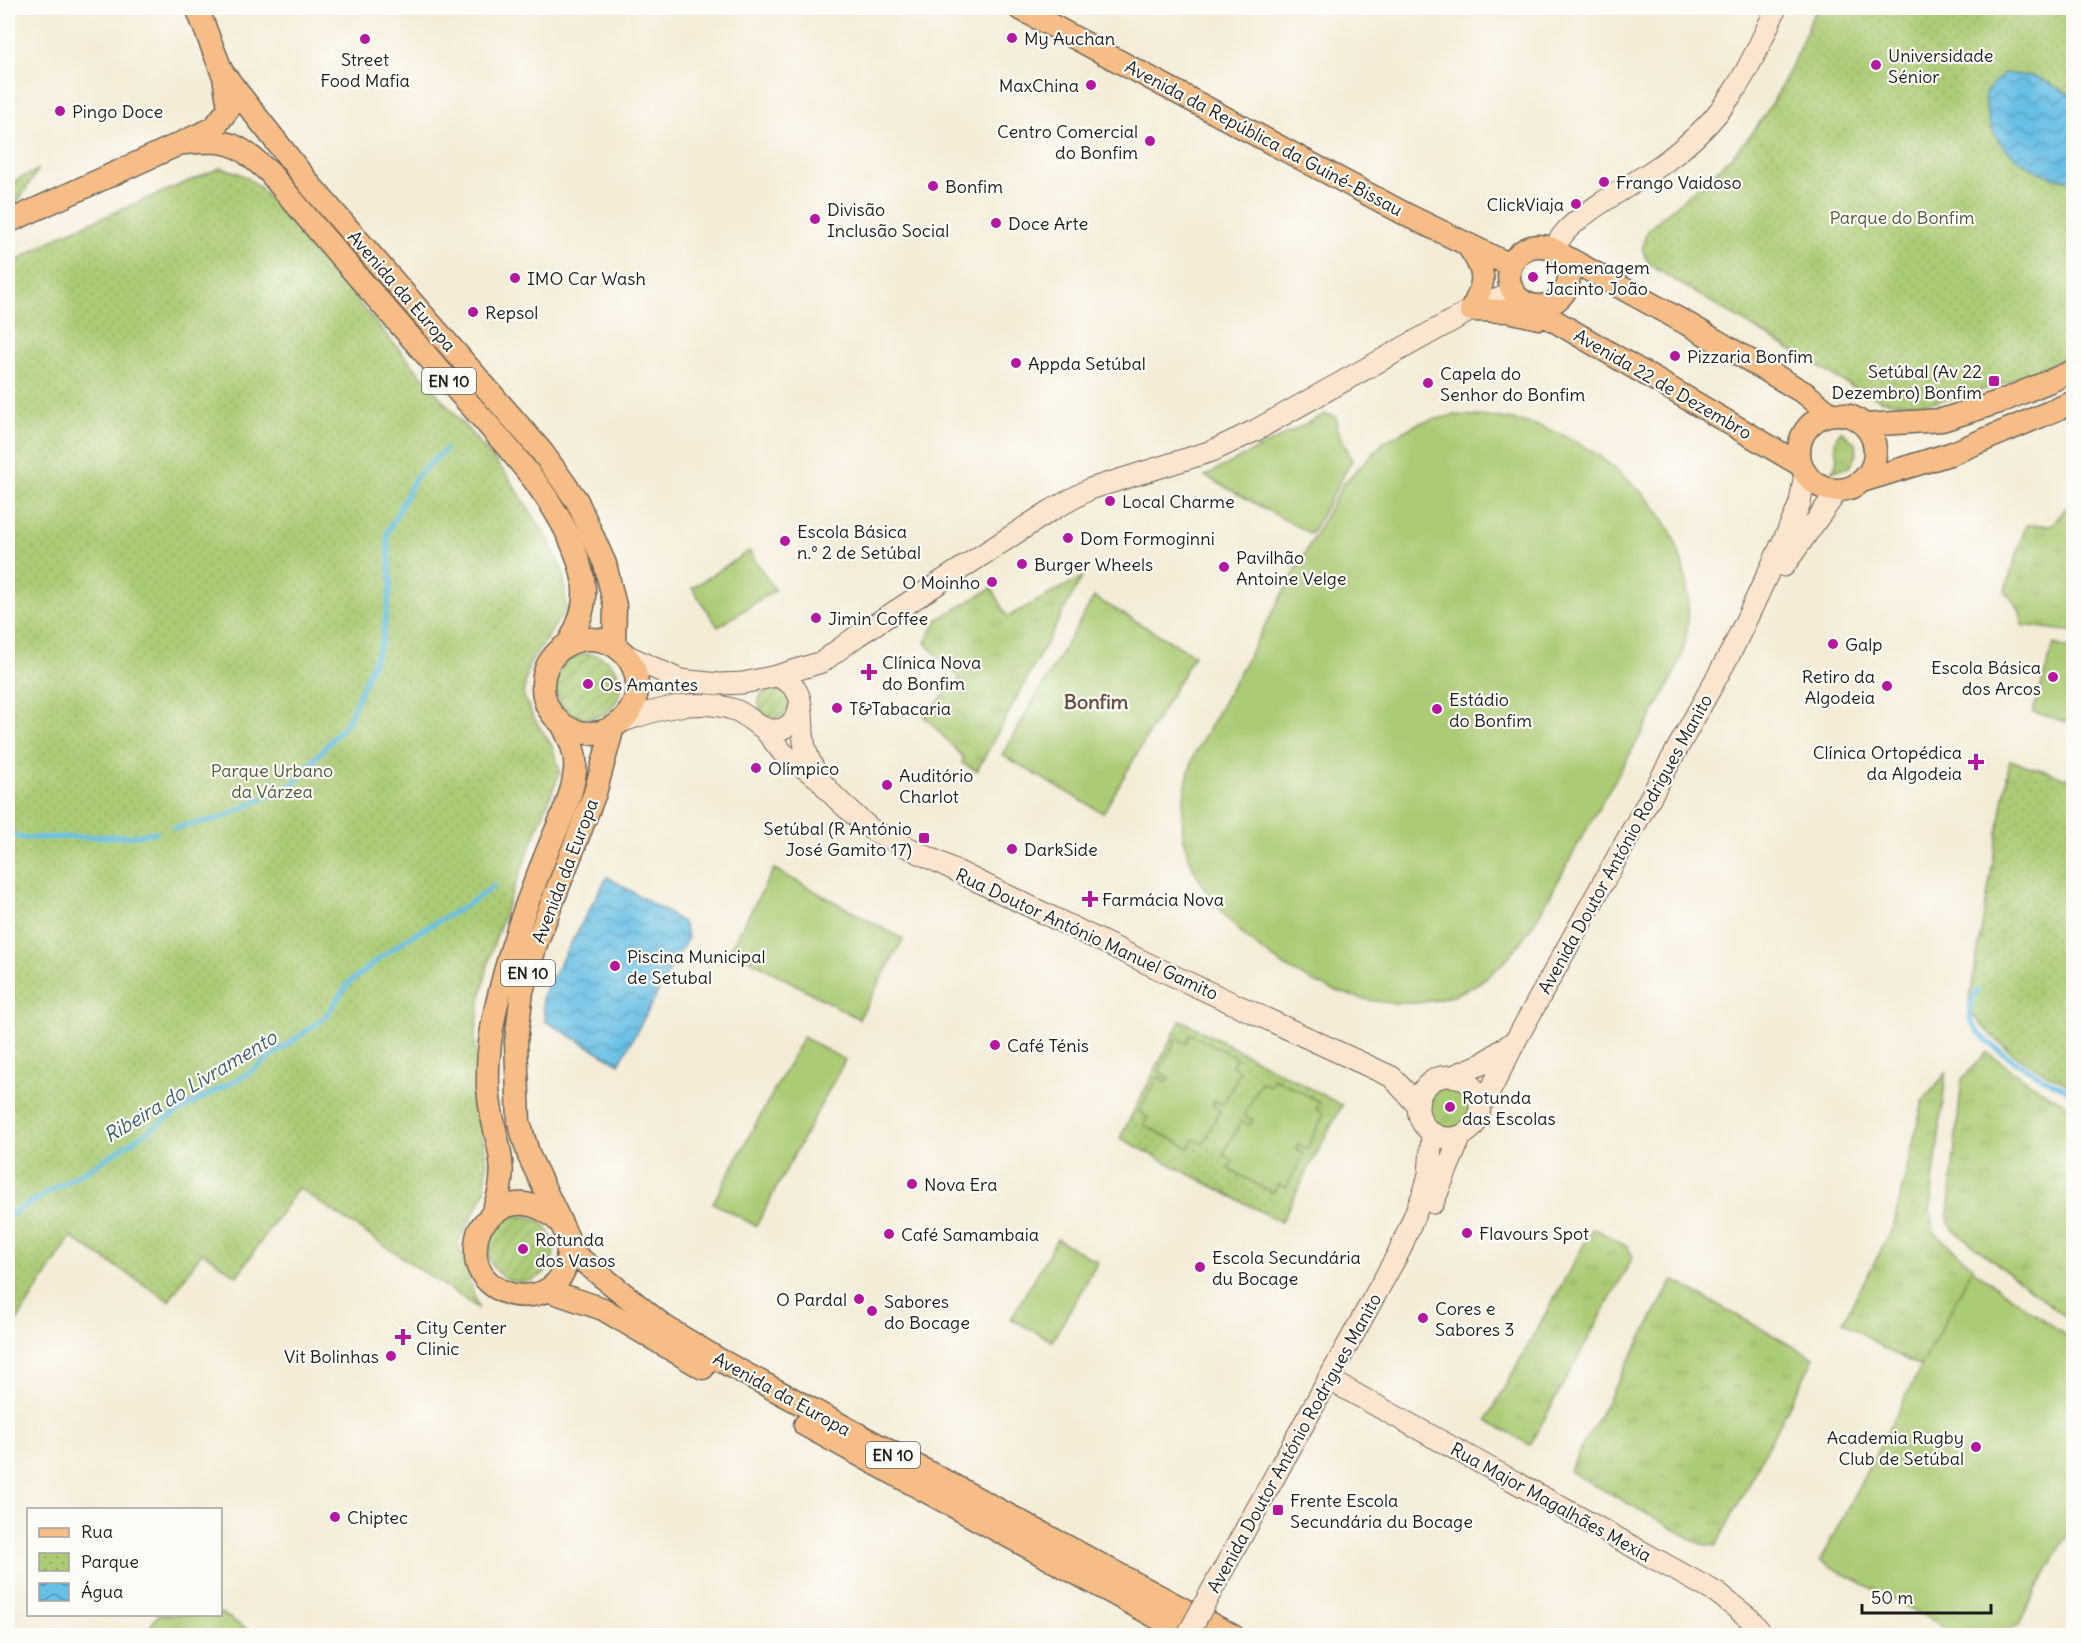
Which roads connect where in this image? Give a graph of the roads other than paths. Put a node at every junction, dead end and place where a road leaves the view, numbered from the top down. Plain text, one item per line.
1 (197, 8) edge
2 (1019, 8) edge
3 (1776, 8) edge
4 (222, 72) junction
5 (185, 143) junction
6 (1592, 212) junction
7 (8, 222) edge
8 (1468, 246) junction
9 (1557, 252) junction
10 (1510, 265) junction
11 (1592, 271) junction
12 (1519, 298) junction
13 (1471, 310) junction
14 (1561, 325) junction
15 (2073, 371) edge
16 (2073, 402) edge
17 (1830, 414) junction
18 (1865, 425) junction
19 (1803, 469) junction
20 (1862, 481) junction
21 (1838, 490) junction
22 (568, 644) junction
23 (1732, 648) junction
24 (620, 650) junction
25 (822, 662) junction
26 (771, 676) junction
27 (800, 701) junction
28 (562, 724) junction
29 (758, 724) junction
30 (617, 725) junction
31 (821, 780) junction
32 (1516, 1040) junction
33 (1392, 1077) junction
34 (1444, 1078) junction
35 (1418, 1106) junction
36 (1480, 1106) junction
37 (1432, 1134) junction
38 (1461, 1136) junction
39 (492, 1214) junction
40 (561, 1223) junction
41 (569, 1250) junction
42 (1400, 1250) junction
43 (547, 1290) junction
44 (1328, 1379) junction
45 (1189, 1635) edge
46 (1233, 1635) edge
47 (1764, 1635) edge

1 - 4 main road, Avenida da Europa / EN 10
2 - 8 main road, Avenida da República da Guiné-Bissau
3 - 6 street
4 - 5 main road
4 - 24 main road, Avenida da Europa / EN 10
5 - 7 main road
5 - 22 main road, Avenida da Europa / EN 10
6 - 9 street
6 - 11 street
8 - 10 main road, Avenida da República da Guiné-Bissau
8 - 13 main road
9 - 10 main road
9 - 11 main road
9 - 12 main road
10 - 12 main road
11 - 17 main road
12 - 13 street
12 - 14 main road, Avenida 22 de Dezembro
13 - 14 main road
13 - 25 street
14 - 19 main road, Avenida 22 de Dezembro
15 - 18 main road
16 - 20 main road
17 - 18 main road
17 - 19 main road
18 - 20 main road
19 - 21 main road
19 - 23 street, Avenida Doutor António Rodrigues Manito
20 - 21 main road
21 - 23 street, Avenida Doutor António Rodrigues Manito
22 - 24 main road
22 - 28 main road
23 - 32 street, Avenida Doutor António Rodrigues Manito
24 - 26 street
24 - 30 main road
25 - 26 street
25 - 27 street
26 - 27 street
26 - 29 street
27 - 29 street
27 - 31 street, Rua Doutor António Manuel Gamito
28 - 30 main road
28 - 39 main road, Avenida da Europa / EN 10
29 - 30 street
29 - 31 street
30 - 40 main road, Avenida da Europa / EN 10
31 - 33 street, Rua Doutor António Manuel Gamito
32 - 34 street, Avenida Doutor António Rodrigues Manito
32 - 36 street, Avenida Doutor António Rodrigues Manito
33 - 34 street, Rua Doutor António Manuel Gamito
33 - 35 street, Rua Doutor António Manuel Gamito
34 - 35 street
34 - 36 street
35 - 37 street
36 - 38 street
37 - 38 street
37 - 42 street, Avenida Doutor António Rodrigues Manito
38 - 42 street, Avenida Doutor António Rodrigues Manito
39 - 40 main road
39 - 43 main road
40 - 41 main road
41 - 43 main road
41 - 46 main road, Avenida da Europa / EN 10
42 - 44 street, Avenida Doutor António Rodrigues Manito
43 - 45 main road, Avenida da Europa / EN 10
44 - 45 street, Avenida Doutor António Rodrigues Manito, bridge
44 - 47 street, Rua Major Magalhães Mexia

